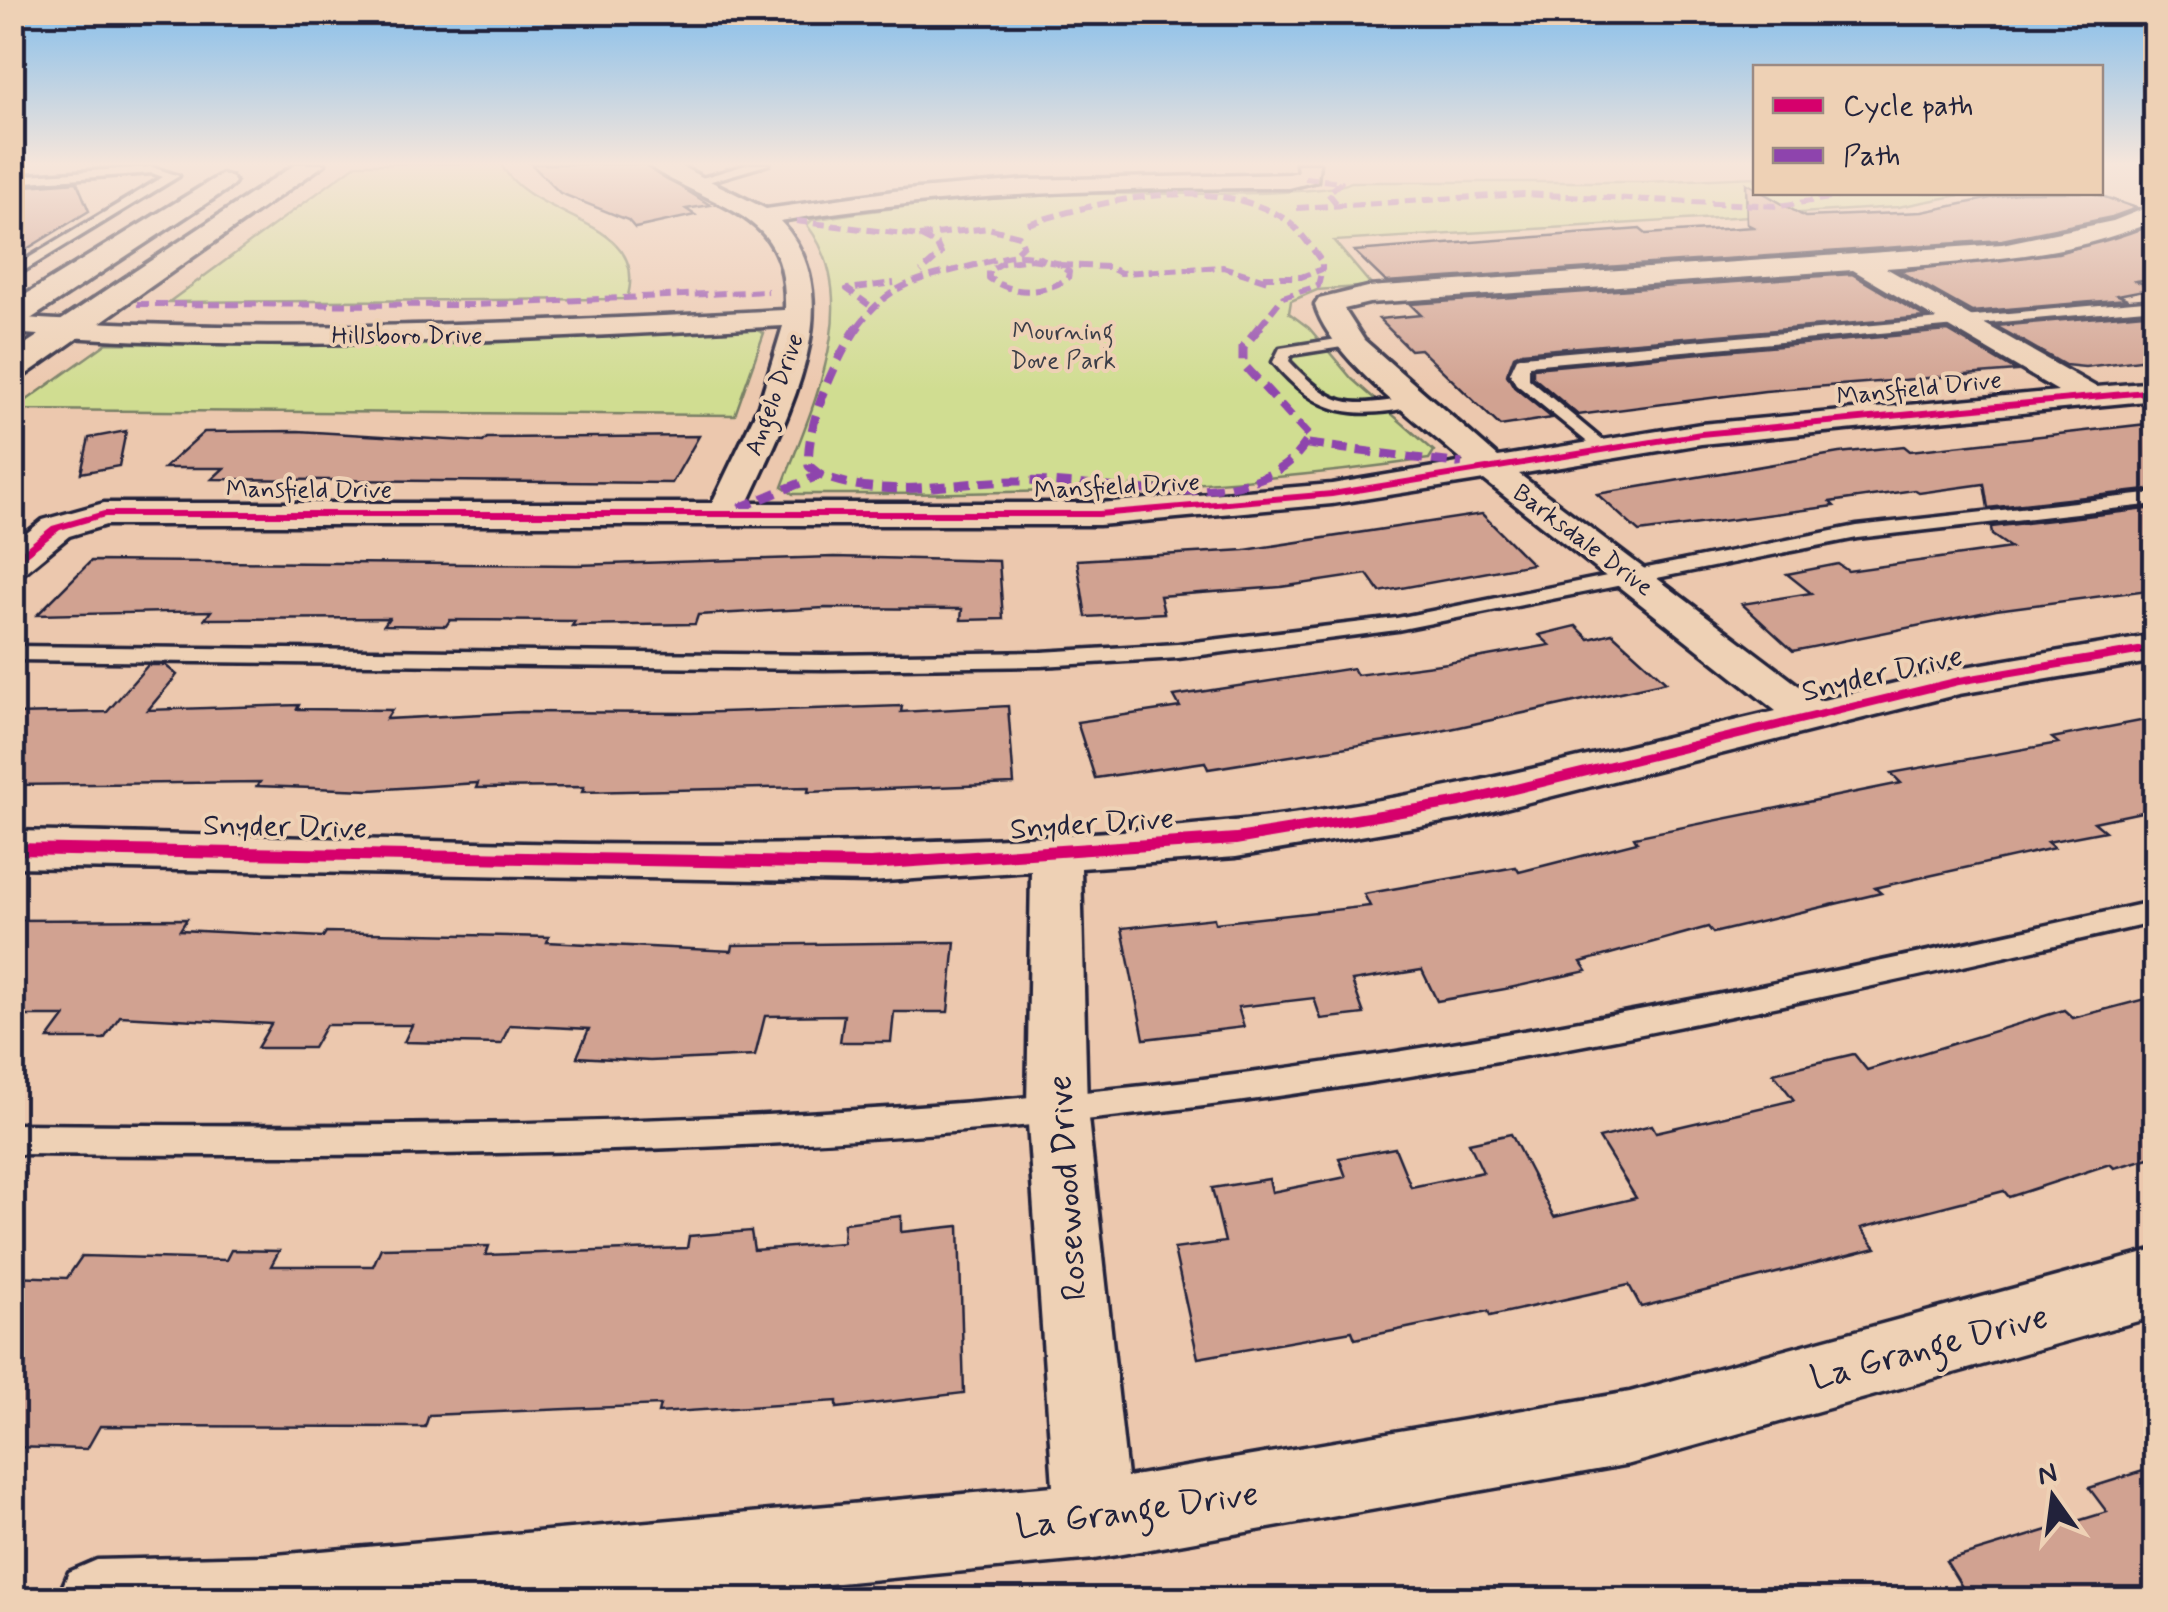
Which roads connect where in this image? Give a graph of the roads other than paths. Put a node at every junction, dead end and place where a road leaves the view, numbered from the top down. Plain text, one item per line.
1 (69, 239) edge
2 (137, 239) edge
3 (203, 239) edge
4 (780, 239) edge
5 (2072, 239) edge
6 (1858, 262) junction
7 (12, 274) edge
8 (2156, 304) edge
9 (801, 307) junction
10 (12, 322) edge
11 (82, 322) junction
12 (1958, 322) junction
13 (1350, 342) junction
14 (12, 369) edge
15 (2156, 391) edge
16 (2089, 396) junction
17 (1416, 402) junction
18 (1602, 449) junction
19 (1490, 468) junction
20 (2156, 498) edge
21 (725, 514) junction
22 (12, 564) edge
23 (1634, 576) junction
24 (2156, 648) edge
25 (12, 653) edge
26 (1812, 717) junction
27 (12, 849) edge
28 (1056, 854) junction
29 (2156, 912) edge
30 (1058, 1108) junction
31 (12, 1139) edge
32 (2146, 1300) edge
33 (1094, 1521) junction
34 (264, 1598) edge
35 (97, 1600) edge

1 - 7 lane
2 - 10 main road
3 - 11 main road
4 - 9 street, Angelo Drive
5 - 6 street
6 - 12 street
6 - 13 street, Barksdale Drive
8 - 12 lane
9 - 11 street, Hillsboro Drive
9 - 21 street, Angelo Drive
10 - 11 street, Hillsboro Drive
11 - 14 main road
12 - 16 street
12 - 18 lane
13 - 17 street, Barksdale Drive
13 - 17 lane
15 - 16 street, Mansfield Drive
16 - 18 street, Mansfield Drive
17 - 19 street, Barksdale Drive
18 - 19 street, Mansfield Drive
19 - 21 street, Mansfield Drive
19 - 23 street, Barksdale Drive
20 - 23 lane
21 - 22 street, Mansfield Drive
23 - 25 lane
23 - 26 street, Barksdale Drive
24 - 26 street, Snyder Drive
26 - 28 street, Snyder Drive
27 - 28 street, Snyder Drive
28 - 30 street, Rosewood Drive
29 - 30 lane
30 - 31 lane
30 - 33 street, Rosewood Drive
32 - 33 street, La Grange Drive
33 - 34 street, La Grange Drive
34 - 35 street, La Grange Drive

